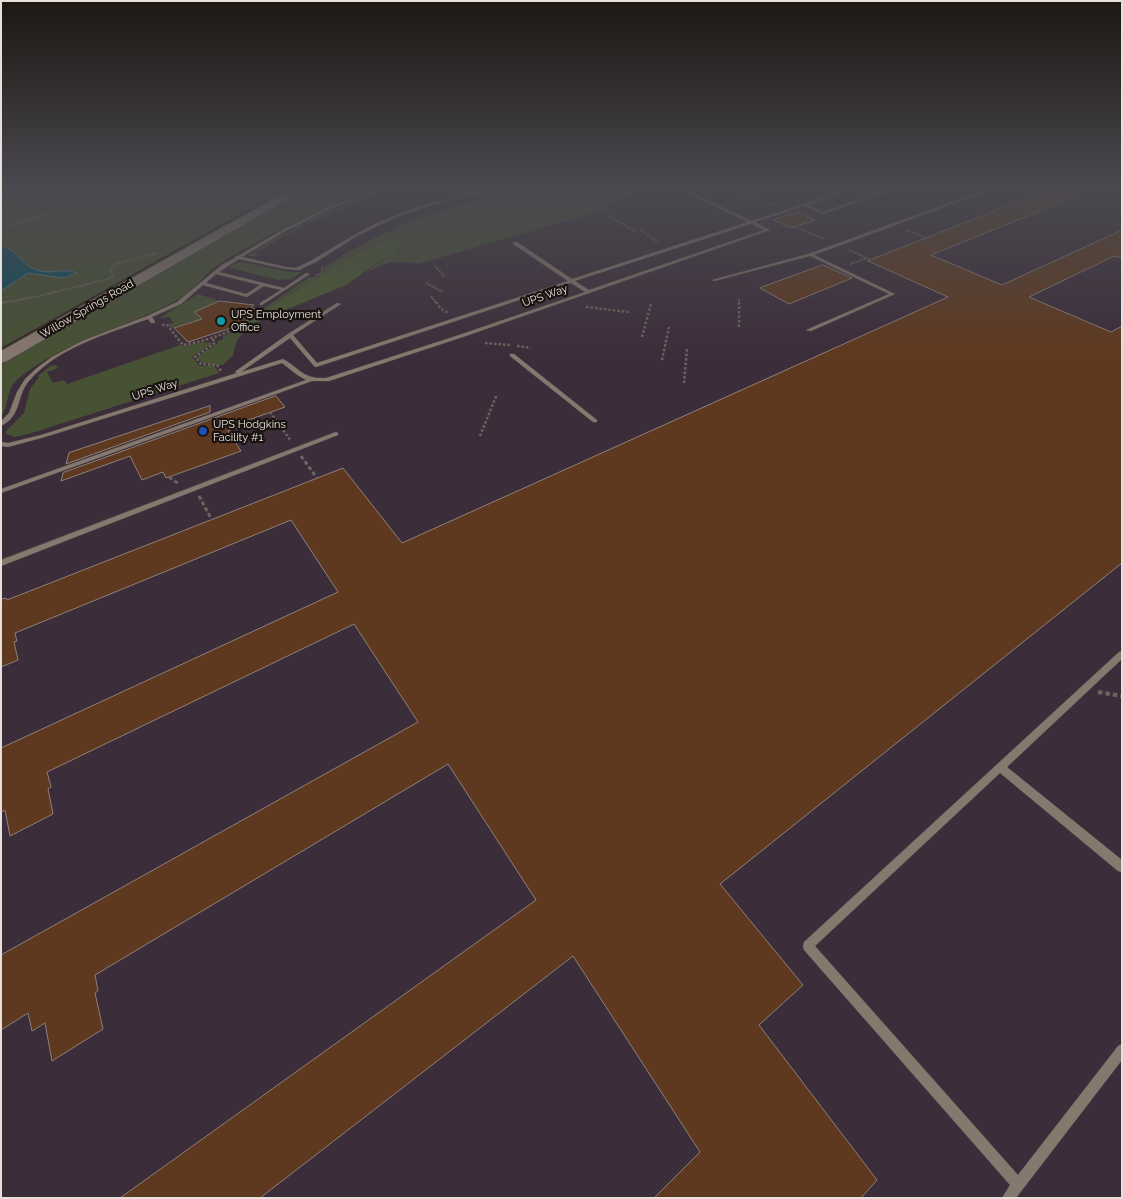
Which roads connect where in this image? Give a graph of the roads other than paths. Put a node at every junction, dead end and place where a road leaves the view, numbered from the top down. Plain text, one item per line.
1 (204, 243) edge
2 (263, 243) edge
3 (344, 243) edge
4 (515, 243) dead end
5 (687, 243) edge
6 (730, 243) edge
7 (843, 243) edge
8 (810, 255) junction
9 (237, 257) junction
10 (216, 273) junction
11 (308, 274) road end
12 (714, 280) dead end
13 (572, 281) junction
14 (203, 284) junction
15 (264, 284) junction
16 (284, 289) junction
17 (588, 292) junction
18 (262, 304) dead end
19 (339, 304) dead end
20 (121, 328) junction
21 (809, 330) dead end
22 (125, 334) dead end
23 (290, 335) junction
24 (90, 339) junction
25 (93, 348) dead end
26 (512, 355) dead end
27 (1, 358) edge
28 (316, 365) junction
29 (233, 376) junction
30 (310, 380) junction
31 (595, 421) dead end
32 (1, 424) edge
33 (336, 434) dead end
34 (1, 444) edge
35 (1, 491) edge
36 (1, 563) edge
37 (1122, 654) edge
38 (1000, 767) junction
39 (1122, 867) edge
40 (1122, 1050) edge
41 (1018, 1185) junction
42 (1008, 1198) edge

1 - 27 main road, Willow Springs Road
2 - 9 lane
3 - 9 lane
4 - 13 lane
5 - 13 lane, UPS Way
6 - 17 lane, UPS Way
7 - 8 lane
8 - 12 lane
8 - 21 lane
9 - 10 lane
10 - 14 lane
10 - 15 lane
11 - 16 lane
13 - 17 lane
13 - 28 lane, UPS Way
14 - 15 lane
14 - 20 lane
15 - 16 lane
16 - 18 lane
17 - 30 lane, UPS Way
19 - 23 lane
20 - 22 lane
20 - 24 lane
23 - 28 lane
23 - 29 lane
24 - 25 lane
24 - 32 lane
26 - 31 lane
28 - 30 lane
29 - 30 lane, UPS Way
29 - 34 lane, UPS Way
30 - 35 lane
33 - 36 lane
37 - 38 lane
38 - 39 lane
38 - 41 lane
40 - 41 lane
41 - 42 lane

